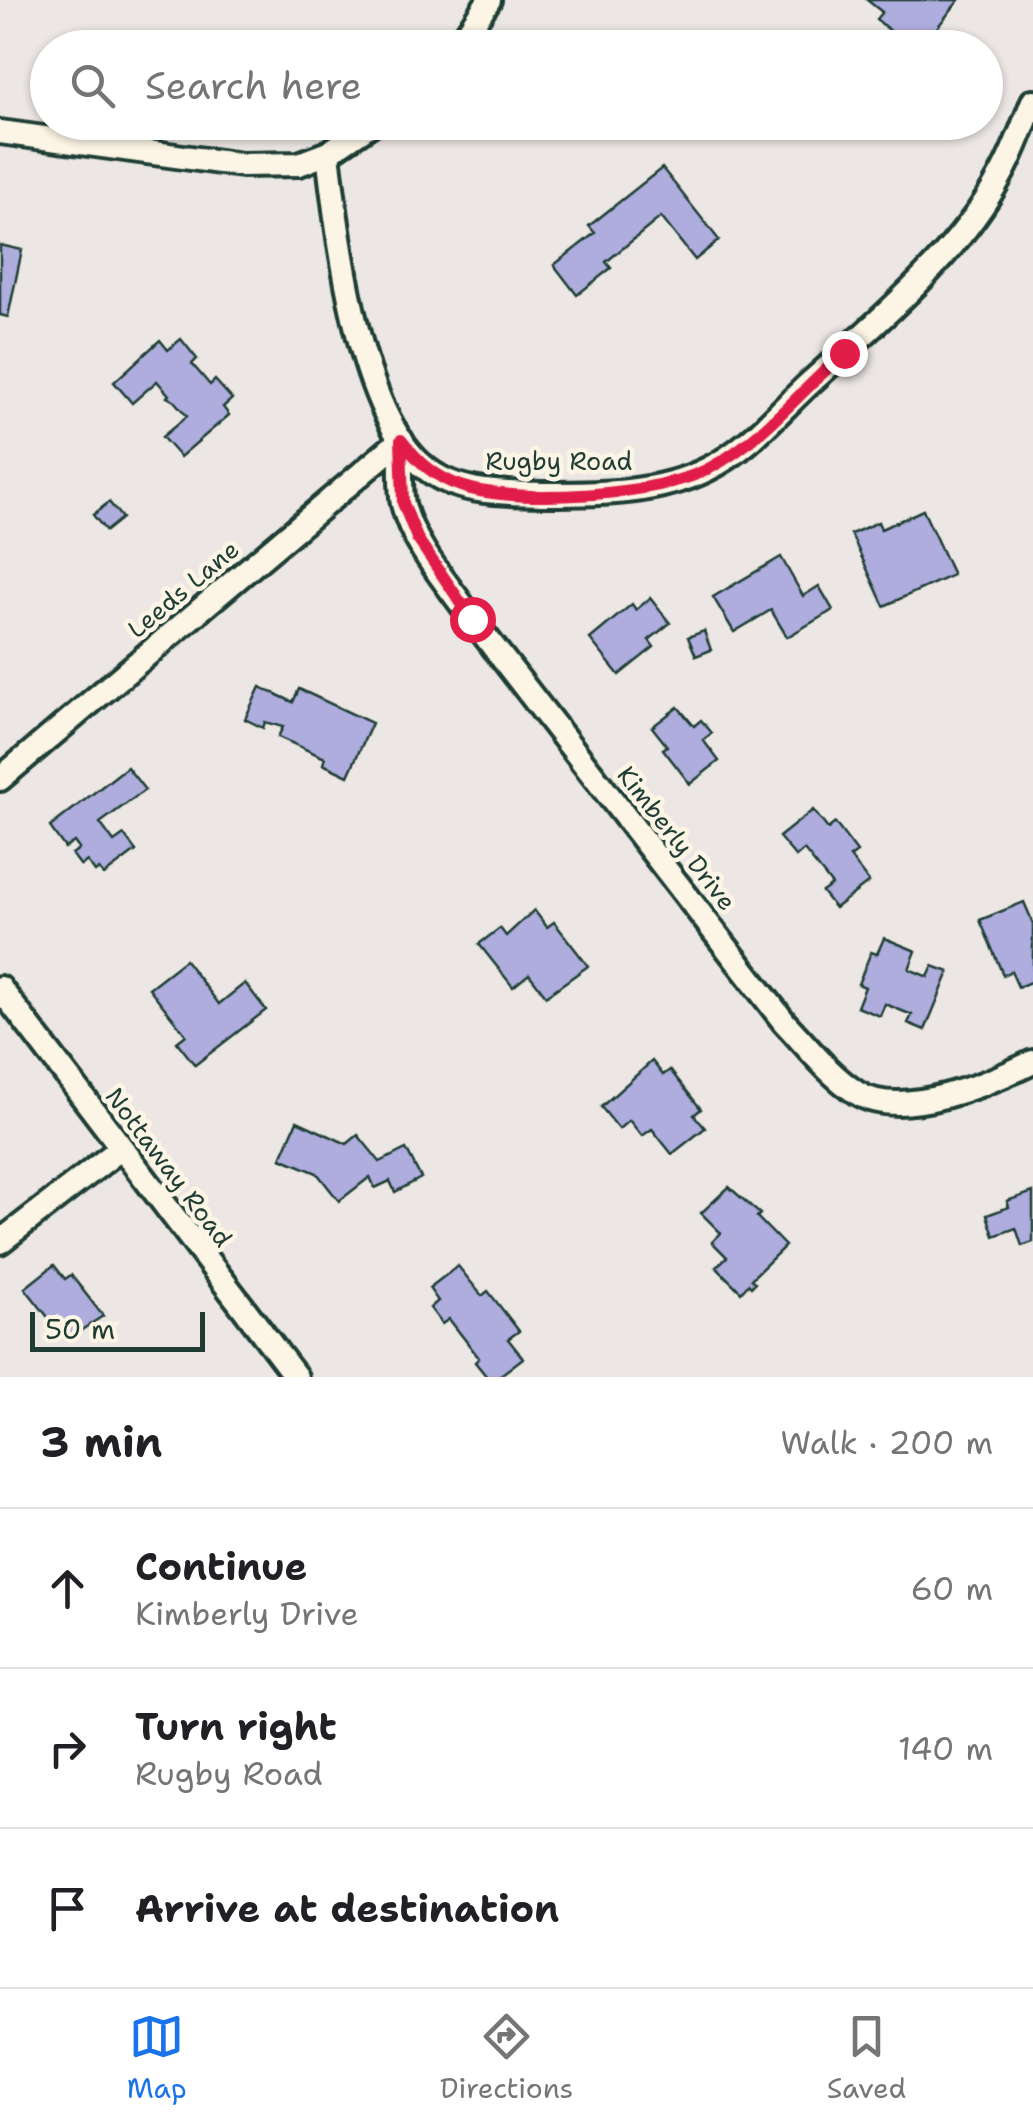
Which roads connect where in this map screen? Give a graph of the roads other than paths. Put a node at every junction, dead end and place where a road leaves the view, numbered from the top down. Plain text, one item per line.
1 (489, 0) edge
2 (470, 30) edge
3 (1033, 101) edge
4 (0, 132) edge
5 (30, 136) edge
6 (59, 140) edge
7 (347, 140) edge
8 (328, 153) junction
9 (401, 440) junction
10 (0, 780) edge
11 (0, 988) edge
12 (1033, 1062) edge
13 (120, 1149) junction
14 (0, 1242) edge
15 (296, 1377) edge

1 - 2 street
3 - 9 street, Rugby Road
4 - 5 street
6 - 8 street
7 - 8 street
8 - 9 street, Rugby Road
9 - 10 street, Leeds Lane
9 - 12 street, Kimberly Drive
11 - 13 street, Nottaway Road
13 - 14 street
13 - 15 street, Nottaway Road

